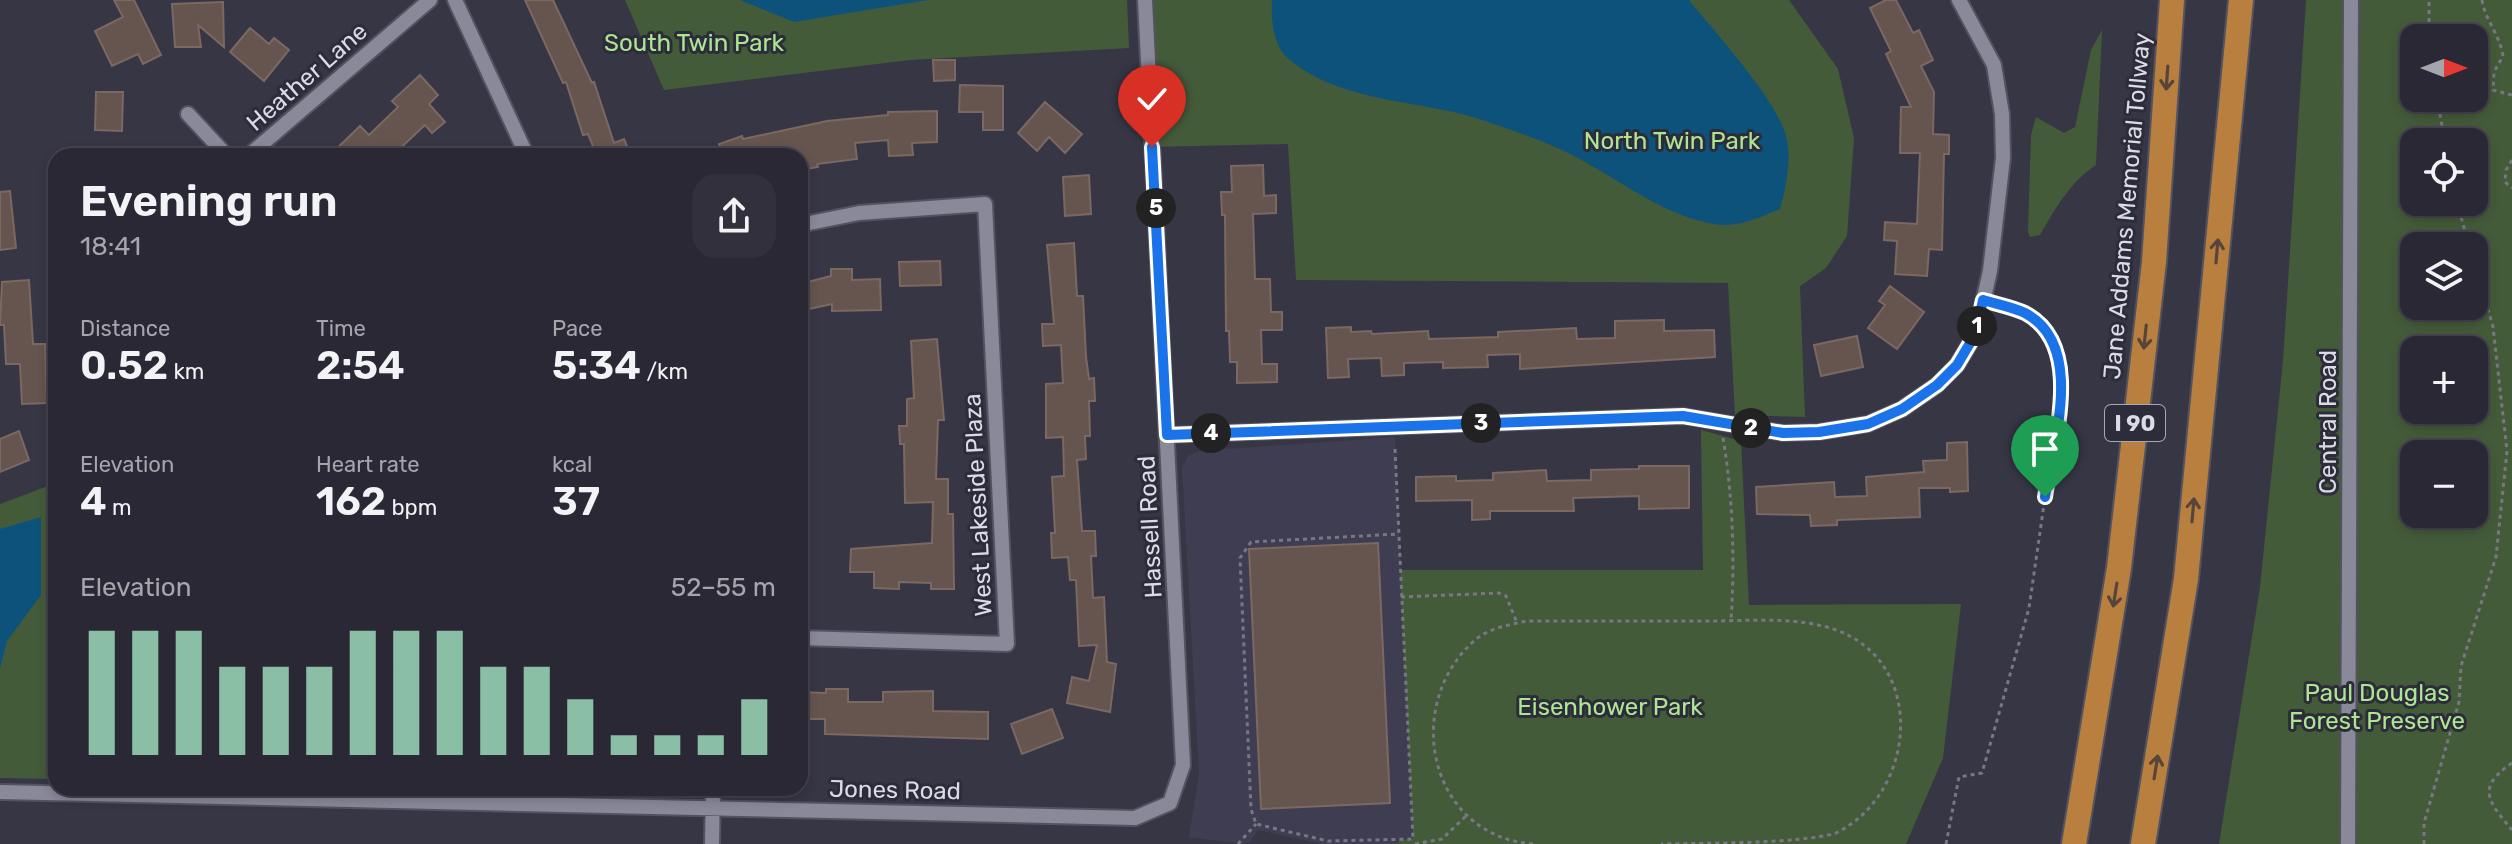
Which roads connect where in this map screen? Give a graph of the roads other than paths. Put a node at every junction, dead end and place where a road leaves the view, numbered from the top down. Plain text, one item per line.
1 (430, 0) edge
2 (455, 0) edge
3 (1145, 0) edge
4 (1959, 0) edge
5 (2172, 0) edge
6 (2241, 0) edge
7 (2351, 0) edge
8 (188, 114) dead end
9 (220, 148) edge
10 (257, 148) edge
11 (523, 148) edge
12 (808, 223) edge
13 (1167, 435) junction
14 (808, 638) edge
15 (1183, 765) joint
16 (0, 792) edge
17 (48, 792) edge
18 (337, 796) edge
19 (713, 796) edge
20 (712, 809) junction
21 (712, 844) edge
22 (2074, 844) edge
23 (2143, 844) edge
24 (2348, 844) edge

1 - 10 street, Heather Lane
2 - 11 street
3 - 13 street, Hassell Road
4 - 13 street
5 -> 22 highway, Jane Addams Memorial Tollway / I 90
23 -> 6 highway, I 90
7 - 24 street, Central Road
8 - 9 street
12 - 14 street, West Lakeside Plaza
13 - 15 street, Hassell Road
15 - 20 street, Jones Road
16 - 17 street, Jones Road
18 - 20 street, Jones Road
19 - 20 street
20 - 21 street

